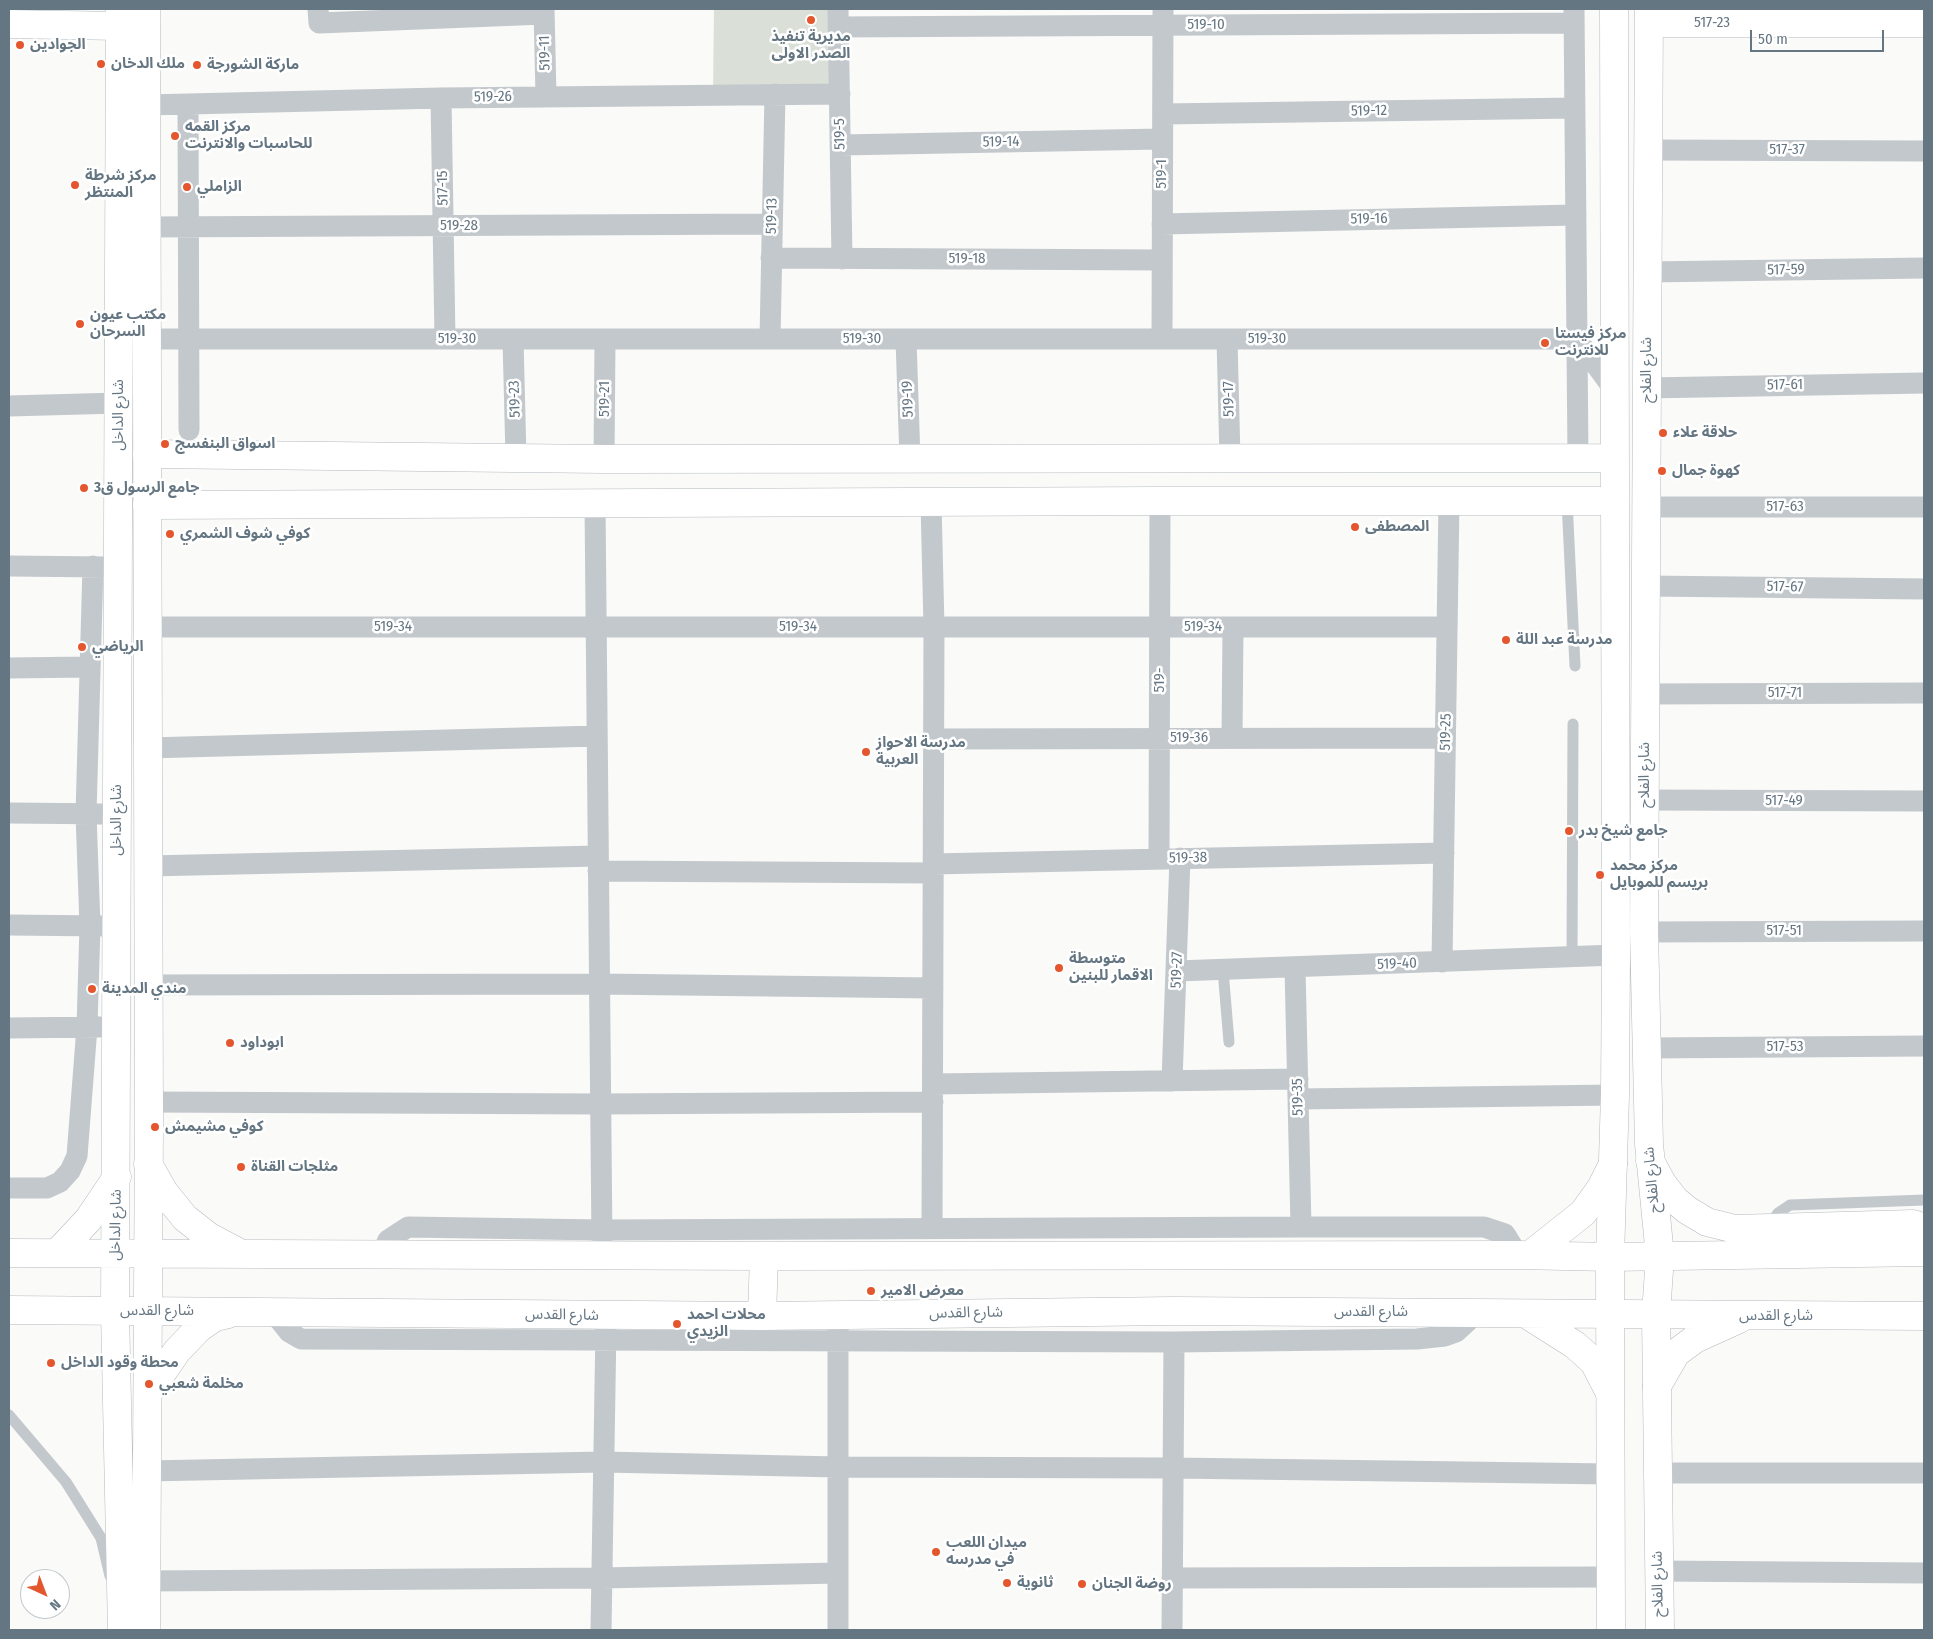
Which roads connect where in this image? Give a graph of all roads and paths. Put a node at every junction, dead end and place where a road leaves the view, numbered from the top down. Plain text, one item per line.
1 (146, 9) edge
2 (1614, 9) edge
3 (544, 12) edge
4 (318, 16) edge
5 (1574, 16) edge
6 (1649, 16) edge
7 (1163, 17) edge
8 (120, 18) edge
9 (838, 18) edge
10 (1924, 23) edge
11 (9, 24) edge
12 (775, 94) junction
13 (840, 94) junction
14 (546, 96) junction
15 (441, 98) junction
16 (188, 104) junction
17 (146, 105) junction
18 (1575, 108) junction
19 (1162, 114) junction
20 (1162, 138) junction
21 (840, 145) junction
22 (1650, 150) junction
23 (1924, 151) edge
24 (1576, 215) junction
25 (772, 224) junction
26 (1162, 224) junction
27 (443, 226) junction
28 (147, 227) junction
29 (190, 227) junction
30 (771, 258) junction
31 (842, 259) junction
32 (1162, 260) junction
33 (1924, 268) edge
34 (1647, 272) junction
35 (1577, 338) junction
36 (147, 339) junction
37 (189, 339) junction
38 (445, 339) junction
39 (513, 339) junction
40 (605, 339) junction
41 (770, 339) junction
42 (906, 339) junction
43 (1162, 339) junction
44 (1228, 339) junction
45 (1924, 383) edge
46 (1647, 388) junction
47 (1615, 390) junction
48 (119, 403) junction
49 (9, 406) edge
50 (189, 430) dead end
51 (147, 454) junction
52 (516, 458) junction
53 (1578, 458) junction
54 (1615, 458) junction
55 (604, 459) junction
56 (1230, 459) junction
57 (866, 460) junction
58 (910, 460) junction
59 (1160, 501) junction
60 (1449, 501) junction
61 (1567, 501) junction
62 (595, 502) junction
63 (865, 502) junction
64 (931, 502) junction
65 (1616, 502) junction
66 (147, 505) junction
67 (1646, 506) junction
68 (1924, 507) edge
69 (9, 566) edge
70 (106, 566) junction
71 (1646, 586) junction
72 (1924, 589) edge
73 (148, 627) junction
74 (596, 627) junction
75 (934, 627) junction
76 (1160, 627) junction
77 (1233, 627) junction
78 (1447, 627) junction
79 (1575, 666) dead end
80 (90, 667) junction
81 (9, 668) edge
82 (1924, 693) edge
83 (1645, 694) junction
84 (1573, 724) dead end
85 (597, 736) junction
86 (1232, 738) junction
87 (1445, 738) junction
88 (933, 739) junction
89 (1160, 739) junction
90 (147, 748) junction
91 (1645, 800) junction
92 (1924, 801) edge
93 (9, 813) edge
94 (86, 814) junction
95 (117, 814) junction
96 (1444, 853) junction
97 (1170, 858) junction
98 (598, 864) junction
99 (148, 866) junction
100 (933, 868) junction
101 (9, 925) edge
102 (90, 926) junction
103 (118, 926) junction
104 (1924, 931) edge
105 (1644, 932) junction
106 (1616, 955) junction
107 (1572, 956) junction
108 (1442, 962) junction
109 (1295, 968) junction
110 (1223, 970) junction
111 (1177, 971) junction
112 (599, 984) junction
113 (148, 985) junction
114 (933, 988) junction
115 (87, 1027) junction
116 (118, 1027) junction
117 (9, 1028) edge
118 (1229, 1042) dead end
119 (1924, 1046) edge
120 (1646, 1048) junction
121 (1172, 1081) junction
122 (1298, 1089) junction
123 (933, 1093) junction
124 (1615, 1095) junction
125 (148, 1102) junction
126 (600, 1104) junction
127 (1650, 1161) junction
128 (148, 1164) junction
129 (1613, 1164) junction
130 (117, 1177) junction
131 (9, 1188) edge
132 (1922, 1219) edge
133 (932, 1227) junction
134 (1301, 1227) junction
135 (602, 1242) junction
136 (58, 1252) junction
137 (148, 1252) junction
138 (1924, 1252) edge
139 (9, 1253) edge
140 (116, 1253) junction
141 (239, 1253) junction
142 (1524, 1255) junction
143 (764, 1256) junction
144 (1660, 1256) junction
145 (1610, 1257) junction
146 (9, 1310) edge
147 (148, 1310) junction
148 (115, 1311) junction
149 (244, 1312) junction
150 (1471, 1313) junction
151 (1524, 1313) junction
152 (1610, 1314) junction
153 (1656, 1314) junction
154 (762, 1316) junction
155 (1746, 1316) junction
156 (1924, 1316) edge
157 (606, 1327) junction
158 (838, 1328) junction
159 (1174, 1342) junction
160 (1657, 1386) junction
161 (148, 1393) junction
162 (1610, 1393) junction
163 (9, 1415) edge
164 (603, 1462) junction
165 (838, 1467) junction
166 (1173, 1468) junction
167 (147, 1472) junction
168 (1658, 1473) junction
169 (1924, 1473) edge
170 (1611, 1474) junction
171 (1657, 1572) junction
172 (838, 1573) junction
173 (1924, 1573) edge
174 (1611, 1577) junction
175 (602, 1578) junction
176 (1172, 1578) junction
177 (146, 1581) junction
178 (122, 1625) edge
179 (146, 1630) edge
180 (601, 1630) edge
181 (838, 1630) edge
182 (1172, 1630) edge
183 (1611, 1630) edge
184 (1660, 1630) edge

1 - 17 main road, شارع الداخل
2 - 47 main road, شارع الفلاح
3 - 4 street
3 - 14 street, 519-11
5 - 7 street, 519-10
5 - 18 street
6 - 10 main road, 517-23
6 - 22 main road, شارع الفلاح
7 - 9 street, 519-10
7 - 19 street, 519-1
8 - 11 main road
8 - 48 main road, شارع الداخل
9 - 13 street, 519-5
12 - 13 street, 519-26
12 - 14 street, 519-26
12 - 25 street, 519-13
13 - 21 street, 519-5
14 - 15 street, 519-26
15 - 16 street, 519-26
15 - 27 street, 517-15
16 - 17 street, 519-26
16 - 29 street
17 - 28 main road, شارع الداخل
18 - 19 street, 519-12
18 - 24 street
19 - 20 street, 519-1
20 - 21 street, 519-14
20 - 26 street, 519-1
21 - 31 street, 519-5
22 - 23 street, 517-37
22 - 34 main road, شارع الفلاح
24 - 26 street, 519-16
24 - 35 street
25 - 27 street, 519-28
25 - 30 street, 519-13
26 - 32 street, 519-1
27 - 29 street, 519-28
27 - 38 street, 517-15
28 - 29 street, 519-28
28 - 36 main road, شارع الداخل
29 - 37 street
30 - 31 street, 519-18
30 - 41 street, 519-13
31 - 32 street, 519-18
32 - 43 street, 519-1
33 - 34 street, 517-59
34 - 46 main road, شارع الفلاح
35 - 44 street, 519-30
35 - 47 street
35 - 53 street
36 - 37 street, 519-30
36 - 51 main road, شارع الداخل
37 - 38 street, 519-30
37 - 50 street
38 - 39 street, 519-30
39 - 40 street, 519-30
39 - 52 street, 519-23
40 - 41 street, 519-30
40 - 55 street, 519-21
41 - 42 street, 519-30
42 - 43 street, 519-30
42 - 58 street, 519-19
43 - 44 street, 519-30
44 - 56 street, 519-17
45 - 46 street, 517-61
46 - 67 main road, شارع الفلاح
47 - 54 main road, شارع الفلاح
48 - 49 street
48 - 70 main road, شارع الداخل
51 - 52 main road
51 - 66 main road, شارع الداخل
52 - 55 main road
53 - 54 main road
53 - 56 main road
54 - 65 main road, شارع الفلاح
55 - 57 main road
56 - 58 main road
57 - 58 main road
57 - 63 main road
59 - 60 main road
59 - 64 main road
59 - 76 street, 519-
60 - 61 main road
60 - 78 street, 519-25
61 - 65 main road
61 - 79 lane
62 - 63 main road
62 - 66 main road
62 - 74 street
63 - 64 main road
64 - 75 street
65 - 106 main road, شارع الفلاح
66 - 73 main road, شارع الداخل
67 - 68 street, 517-63
67 - 71 main road, شارع الفلاح
69 - 70 street
70 - 80 street
70 - 95 main road, شارع الداخل
71 - 72 street, 517-67
71 - 83 main road, شارع الفلاح
73 - 74 street, 519-34
73 - 90 main road, شارع الداخل
74 - 75 street, 519-34
74 - 85 street
75 - 76 street, 519-34
75 - 88 street
76 - 77 street, 519-34
76 - 89 street, 519-
77 - 78 street, 519-34
77 - 86 street
78 - 87 street, 519-25
80 - 81 street
80 - 94 street
82 - 83 street, 517-71
83 - 91 main road, شارع الفلاح
84 - 107 lane
85 - 90 street
85 - 98 street
86 - 87 street, 519-36
86 - 89 street, 519-36
87 - 96 street, 519-25
88 - 89 street, 519-36
88 - 100 street
89 - 97 street, 519-
90 - 99 main road, شارع الداخل
91 - 92 street, 517-49
91 - 105 main road, شارع الفلاح
93 - 94 street
94 - 95 street
94 - 102 street
95 - 103 main road, شارع الداخل
96 - 97 street, 519-38
96 - 108 street, 519-25
97 - 100 street, 519-38
97 - 111 street, 519-27
98 - 99 street, 519-38
98 - 100 street, 519-38
98 - 112 street
99 - 113 main road, شارع الداخل
100 - 114 street
101 - 102 street
102 - 103 street
102 - 115 street
103 - 116 main road, شارع الداخل
104 - 105 street, 517-51
105 - 120 main road, شارع الفلاح
106 - 107 street, 519-40
106 - 124 main road, شارع الفلاح
107 - 108 street, 519-40
108 - 109 street, 519-40
109 - 110 street, 519-40
109 - 122 street, 519-35
110 - 111 street, 519-40
110 - 118 lane
111 - 121 street, 519-27
112 - 113 street
112 - 114 street
112 - 126 street
113 - 125 main road, شارع الداخل
114 - 123 street
115 - 116 street
115 - 117 street
115 - 131 street
116 - 130 main road, شارع الداخل
119 - 120 street, 517-53
120 - 127 main road, شارع الفلاح
121 - 122 street
121 - 123 street
122 - 124 street
122 - 134 street, 519-35
123 - 126 street
123 - 133 street
124 - 129 main road, شارع الفلاح
125 - 126 street
125 - 128 main road, شارع الداخل
126 - 135 street
127 - 132 main road
127 - 144 main road, شارع الفلاح
128 - 137 main road, شارع الداخل
128 - 141 main road
129 - 142 main road
129 - 145 main road, شارع الفلاح
130 - 136 main road
130 - 140 main road, شارع الداخل
133 - 134 street
133 - 135 street
134 - 142 street
135 - 141 main road
135 - 143 main road
136 - 139 main road
136 - 140 main road
137 - 140 main road
137 - 141 main road
137 - 147 main road, شارع الداخل
138 - 144 main road
140 - 148 main road, شارع الداخل
142 - 143 main road
142 - 145 main road
143 - 154 main road
144 - 145 main road
144 - 153 main road, شارع الفلاح
145 - 152 main road, شارع الفلاح
146 - 148 main road, شارع القدس
147 - 148 main road, شارع القدس
147 - 149 main road, شارع القدس
147 - 161 main road, شارع الداخل
148 - 178 main road, شارع الداخل
149 - 157 main road, شارع القدس
149 - 161 main road
150 - 151 main road, شارع القدس
150 - 158 main road, شارع القدس
150 - 159 street
151 - 152 main road, شارع القدس
151 - 162 main road
152 - 153 main road, شارع القدس
152 - 162 main road, شارع الفلاح
153 - 155 main road, شارع القدس
153 - 160 main road, شارع الفلاح
154 - 157 main road, شارع القدس
154 - 158 main road, شارع القدس
155 - 156 main road, شارع القدس
155 - 160 main road
157 - 158 street
157 - 164 street
158 - 159 street
158 - 165 street
159 - 166 street
160 - 168 main road, شارع الفلاح
161 - 167 main road, شارع الداخل
162 - 170 main road, شارع الفلاح
163 - 178 lane
164 - 165 street
164 - 167 street
164 - 175 street
165 - 166 street
165 - 172 street
166 - 170 street
166 - 176 street
167 - 177 main road, شارع الداخل
168 - 169 street
168 - 171 main road, شارع الفلاح
170 - 174 main road, شارع الفلاح
171 - 173 street
171 - 184 main road, شارع الفلاح
172 - 175 street
172 - 181 street
174 - 176 street
174 - 183 main road, شارع الفلاح
175 - 177 street
175 - 180 street
176 - 182 street
177 - 179 main road, شارع الداخل

